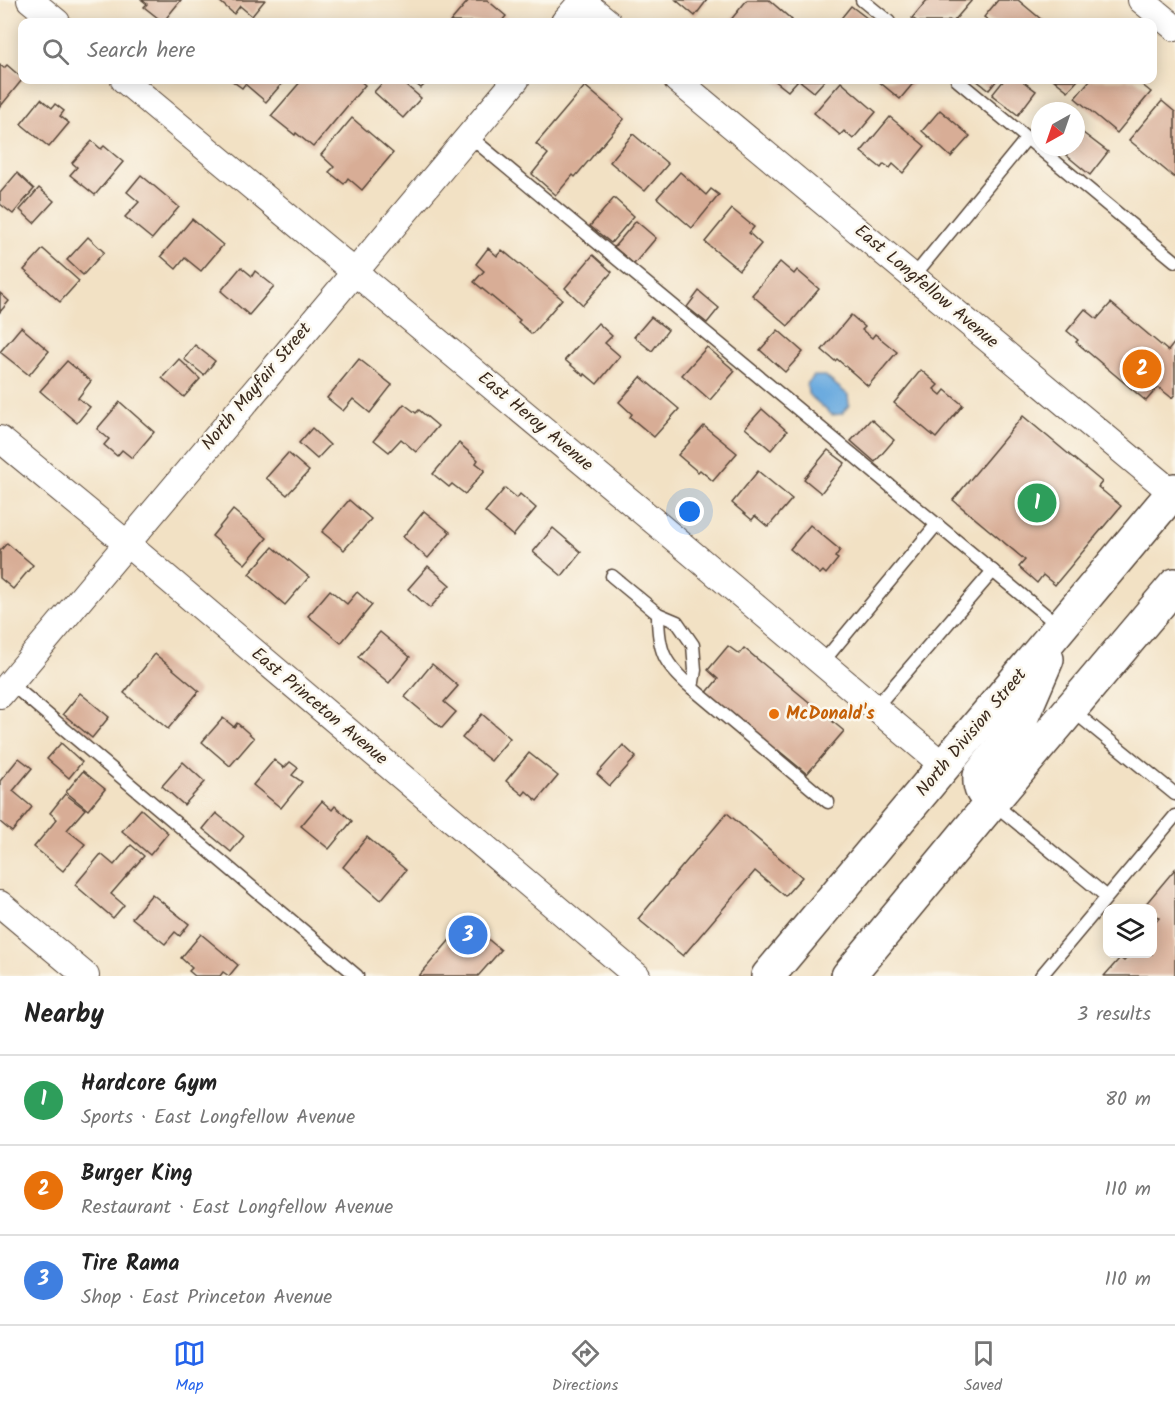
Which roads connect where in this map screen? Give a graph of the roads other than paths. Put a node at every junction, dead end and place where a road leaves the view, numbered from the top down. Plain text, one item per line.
1 (30, 0) edge
2 (582, 0) edge
3 (862, 0) edge
4 (1141, 0) edge
5 (52, 18) edge
6 (567, 18) edge
7 (603, 18) edge
8 (884, 18) edge
9 (1175, 28) edge
10 (129, 84) edge
11 (513, 84) edge
12 (682, 84) edge
13 (962, 84) edge
14 (469, 136) junction
15 (1027, 138) junction
16 (1175, 261) edge
17 (354, 272) junction
18 (913, 277) junction
19 (0, 439) edge
20 (1174, 492) edge
21 (937, 524) junction
22 (126, 543) junction
23 (993, 571) junction
24 (612, 576) dead end
25 (1175, 585) edge
26 (658, 614) junction
27 (1060, 627) junction
28 (822, 663) junction
29 (692, 688) junction
30 (5, 689) edge
31 (874, 708) junction
32 (1071, 709) junction
33 (944, 766) junction
34 (1175, 794) edge
35 (828, 802) dead end
36 (992, 802) junction
37 (1175, 816) edge
38 (1107, 896) junction
39 (0, 904) edge
40 (86, 976) edge
41 (357, 976) edge
42 (637, 976) edge
43 (768, 976) edge
44 (848, 976) edge
45 (1041, 976) edge

1 - 5 street
2 - 6 street
2 - 7 street
3 - 8 lane
4 - 9 street
10 - 17 street, East Heroy Avenue
11 - 14 street, North Mayfair Street
12 - 18 street, East Longfellow Avenue
13 - 15 lane
14 - 17 street, North Mayfair Street
14 - 21 lane
15 - 16 lane
15 - 18 lane
17 - 22 street, North Mayfair Street
17 - 28 street, East Heroy Avenue
18 - 20 street, East Longfellow Avenue
19 - 22 street, East Princeton Avenue
20 - 27 main road, North Division Street
21 - 23 lane
21 - 28 lane
22 - 30 street, North Mayfair Street
22 - 42 street, East Princeton Avenue
23 - 27 lane
23 - 31 lane
24 - 26 lane
25 - 32 main road
26 - 29 lane
26 - 29 lane
27 - 33 main road, North Division Street
27 - 36 main road
28 - 31 street, East Heroy Avenue
29 - 35 lane
30 - 41 lane
31 - 33 street, East Heroy Avenue
32 - 34 lane
32 - 36 main road
33 - 43 main road, North Division Street
36 - 38 lane
36 - 44 main road
37 - 38 lane
38 - 45 lane
39 - 40 street

